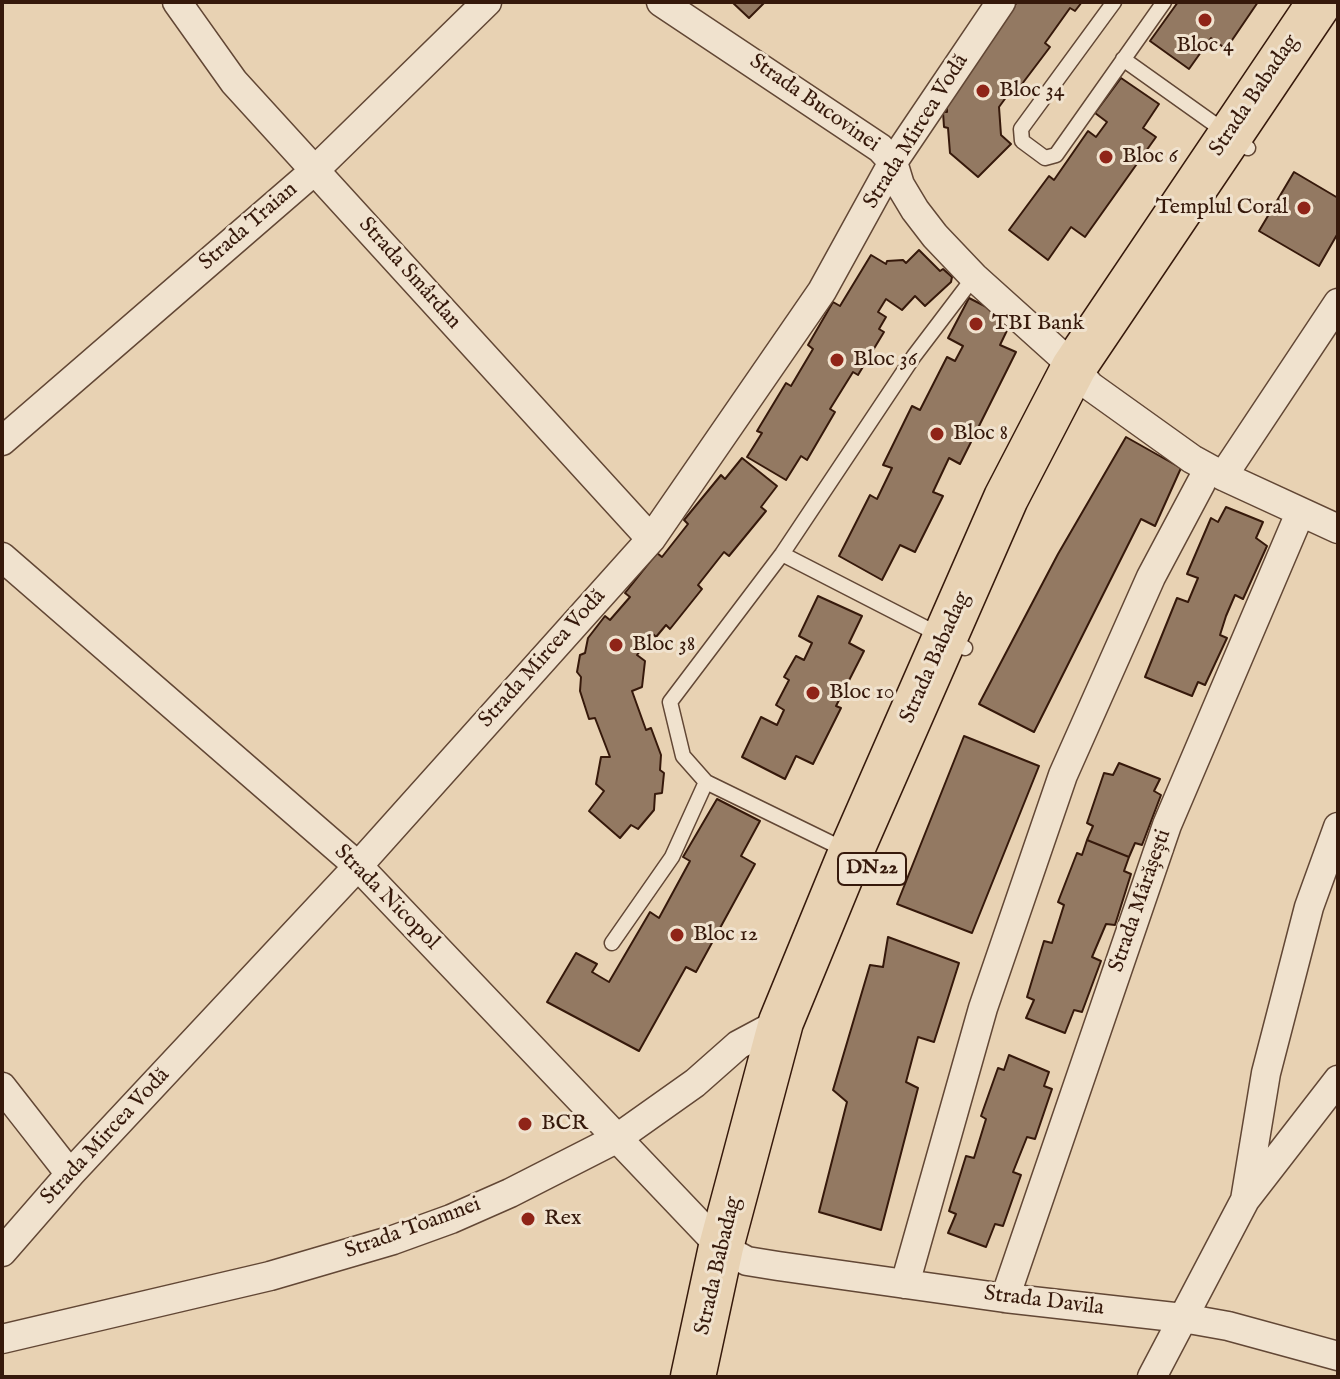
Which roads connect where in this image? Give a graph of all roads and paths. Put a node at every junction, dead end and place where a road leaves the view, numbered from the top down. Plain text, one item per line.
1 (177, 2) edge
2 (487, 2) edge
3 (661, 2) edge
4 (1001, 2) edge
5 (1114, 2) edge
6 (1164, 2) edge
7 (1320, 2) edge
8 (1338, 14) edge
9 (1123, 59) junction
10 (1238, 142) junction
11 (893, 162) junction
12 (314, 171) junction
13 (974, 277) junction
14 (1338, 303) edge
15 (1082, 377) junction
16 (2, 441) edge
17 (1212, 480) junction
18 (1300, 513) junction
19 (1338, 529) edge
20 (651, 539) junction
21 (782, 554) junction
22 (2, 557) edge
23 (955, 643) junction
24 (706, 782) junction
25 (1338, 827) edge
26 (862, 859) junction
27 (358, 866) junction
28 (612, 943) dead end
29 (781, 1022) junction
30 (1338, 1080) edge
31 (2, 1087) edge
32 (616, 1139) junction
33 (70, 1174) junction
34 (1245, 1200) junction
35 (2, 1252) edge
36 (734, 1254) junction
37 (905, 1284) junction
38 (1005, 1298) junction
39 (1183, 1318) junction
40 (2, 1339) edge
41 (1338, 1356) edge
42 (693, 1377) edge
43 (723, 1377) edge
44 (1152, 1377) edge

1 - 12 street, Strada Smârdan
2 - 12 street, Strada Traian
3 - 11 street, Strada Bucovinei
4 - 11 street, Strada Mircea Vodă
5 - 9 lane
6 - 9 lane
7 - 10 main road, Strada Babadag
8 - 10 main road, Strada Babadag / DN22
9 - 10 lane
10 - 15 main road, Strada Babadag / DN22
11 - 13 street, Strada Bucovinei
11 - 20 street, Strada Mircea Vodă
12 - 16 street, Strada Traian
12 - 20 street, Strada Smârdan
13 - 15 street, Strada Bucovinei
13 - 21 lane
14 - 17 street
15 - 17 street, Strada Bucovinei
15 - 23 main road, Strada Babadag / DN22
17 - 18 street, Strada Bucovinei
17 - 37 street
18 - 19 street, Strada Bucovinei
18 - 38 street, Strada Mărășești
20 - 27 street, Strada Mircea Vodă
21 - 23 lane
21 - 24 lane
22 - 27 street, Strada Nicopol
23 - 26 main road, Strada Babadag / DN22
24 - 26 lane
24 - 28 lane
25 - 34 street
26 - 29 main road, Strada Babadag
26 - 36 main road, Strada Babadag / DN22
27 - 32 street, Strada Nicopol
27 - 33 street, Strada Mircea Vodă
29 - 32 street, Strada Toamnei
29 - 36 main road, Strada Babadag
30 - 34 street
31 - 33 street
32 - 36 street, Strada Nicopol
32 - 40 street, Strada Toamnei
33 - 35 street, Strada Mircea Vodă
34 - 39 street
36 - 37 street, Strada Davila
36 - 42 main road, Strada Babadag
36 - 43 main road, Strada Babadag / DN22
37 - 38 street, Strada Davila
38 - 39 street, Strada Davila
39 - 41 street, Strada Davila
39 - 44 street

